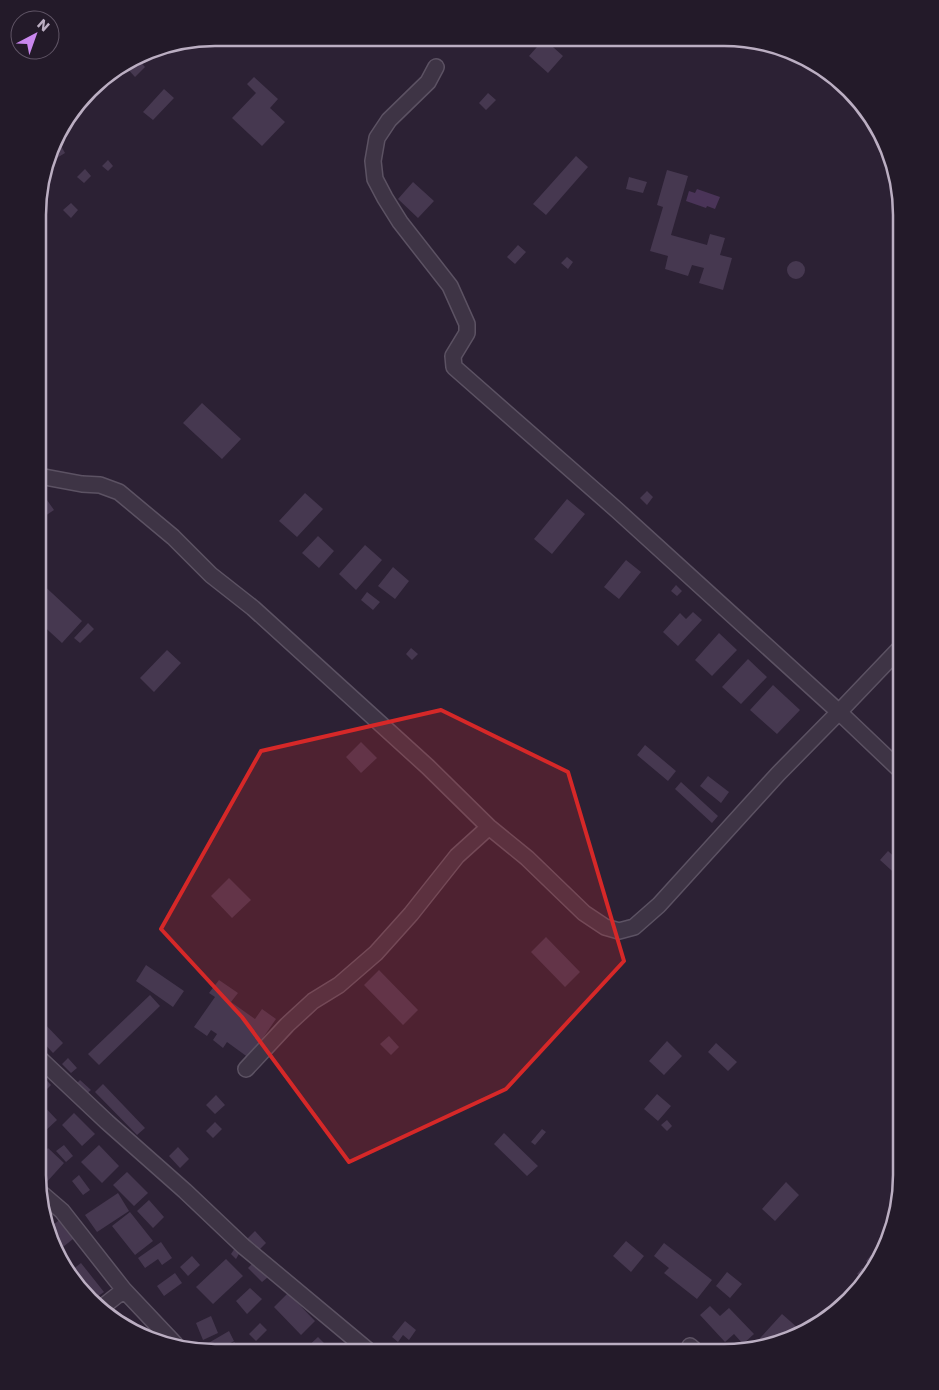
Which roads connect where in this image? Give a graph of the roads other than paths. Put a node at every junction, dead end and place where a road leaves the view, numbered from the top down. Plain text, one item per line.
1 (436, 68) dead end
2 (46, 477) edge
3 (893, 656) edge
4 (839, 712) junction
5 (892, 762) edge
6 (489, 827) junction
7 (46, 1064) edge
8 (246, 1069) dead end
9 (49, 1200) edge
10 (124, 1290) junction
11 (106, 1304) edge
12 (168, 1337) edge
13 (360, 1344) edge

1 - 4 street
2 - 6 street
3 - 4 street
4 - 5 street
4 - 6 street
6 - 8 street
7 - 13 street
9 - 10 street
10 - 11 street
10 - 12 street

